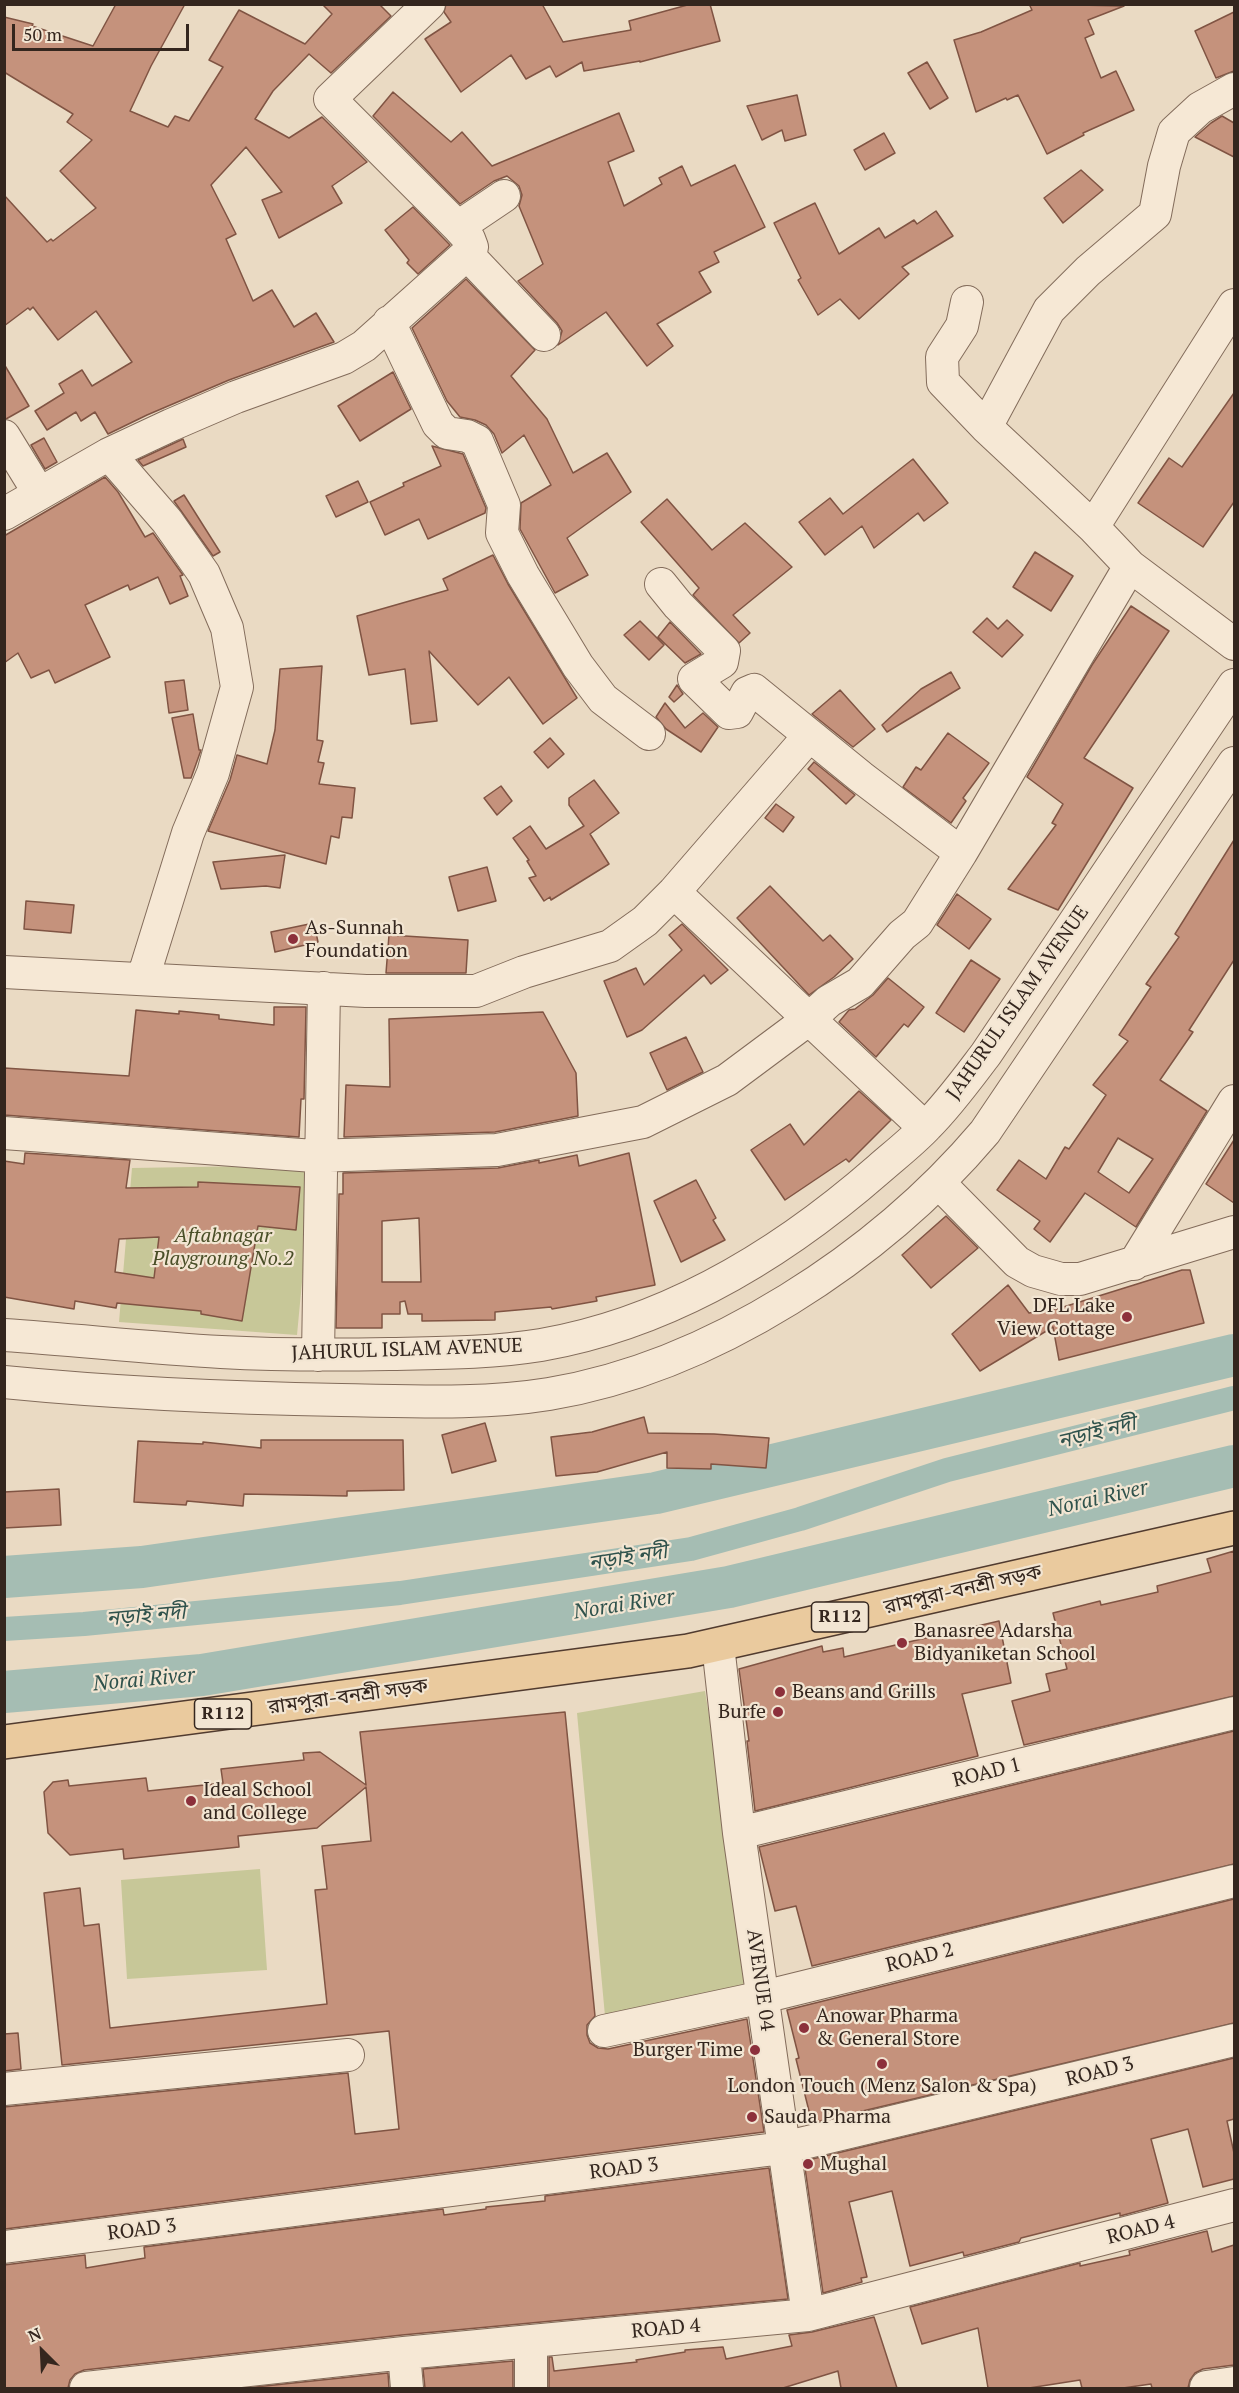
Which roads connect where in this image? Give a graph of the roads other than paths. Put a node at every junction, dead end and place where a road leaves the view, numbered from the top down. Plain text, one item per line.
1 (429, 4) edge
2 (1234, 89) edge
3 (504, 195) dead end
4 (463, 240) junction
5 (967, 302) dead end
6 (1234, 305) edge
7 (389, 322) junction
8 (544, 335) dead end
9 (986, 427) junction
10 (4, 436) edge
11 (109, 454) junction
12 (39, 493) junction
13 (4, 514) edge
14 (1093, 527) junction
15 (1130, 566) junction
16 (661, 584) dead end
17 (1234, 644) edge
18 (1234, 685) edge
19 (649, 734) dead end
20 (809, 736) junction
21 (1234, 763) edge
22 (961, 853) junction
23 (674, 892) junction
24 (4, 972) edge
25 (143, 978) junction
26 (324, 988) junction
27 (810, 1019) junction
28 (1234, 1101) edge
29 (925, 1128) junction
30 (4, 1133) edge
31 (321, 1155) junction
32 (939, 1183) junction
33 (1234, 1232) edge
34 (1134, 1264) junction
35 (4, 1335) edge
36 (318, 1355) junction
37 (4, 1383) edge
38 (1234, 1528) edge
39 (718, 1645) junction
40 (442, 1685) junction
41 (1234, 1713) edge
42 (4, 1722) edge
43 (4, 1742) edge
44 (739, 1833) junction
45 (1234, 1881) edge
46 (763, 1997) junction
47 (604, 2031) dead end
48 (1234, 2040) edge
49 (348, 2055) dead end
50 (4, 2089) edge
51 (783, 2148) junction
52 (1234, 2205) edge
53 (4, 2247) edge
54 (808, 2315) junction
55 (531, 2341) junction
56 (404, 2353) junction
57 (86, 2388) edge
58 (407, 2388) edge
59 (531, 2388) edge

1 - 4 street
2 - 9 street
3 - 4 street
4 - 7 street
4 - 8 street
5 - 9 street
6 - 14 street
7 - 11 street
7 - 19 street
9 - 14 street
10 - 12 street
11 - 12 street
11 - 25 street
12 - 13 street
14 - 15 street
15 - 17 street
15 - 22 street
16 - 20 street
18 - 29 street, JAHURUL ISLAM AVENUE
20 - 22 street
20 - 23 street
21 - 32 street
22 - 27 street
23 - 26 street
23 - 27 street
24 - 25 street
25 - 26 street
26 - 31 street
27 - 29 street
27 - 31 street
28 - 34 street
29 - 36 street, JAHURUL ISLAM AVENUE
30 - 31 street
31 - 36 street
32 - 34 street
32 - 37 street
33 - 34 street
35 - 36 street, JAHURUL ISLAM AVENUE
38 - 39 main road, রামপুরা-বনশ্রী সড়ক / R112
39 - 40 main road, রামপুরা-বনশ্রী সড়ক / R112
39 - 44 street, AVENUE 04
40 - 42 main road, রামপুরা-বনশ্রী সড়ক / R112
40 - 43 main road, রামপুরা-বনশ্রী সড়ক / R112
41 - 44 street, ROAD 1
44 - 46 street, AVENUE 04
45 - 46 street, ROAD 2
46 - 47 street, ROAD 2
46 - 51 street, AVENUE 04
48 - 51 street, ROAD 3
49 - 50 street
51 - 53 street, ROAD 3
51 - 54 street, AVENUE 04
52 - 54 street, ROAD 4
54 - 55 street, ROAD 4
55 - 56 street, ROAD 4
55 - 59 street
56 - 57 street, ROAD 4
56 - 58 street

